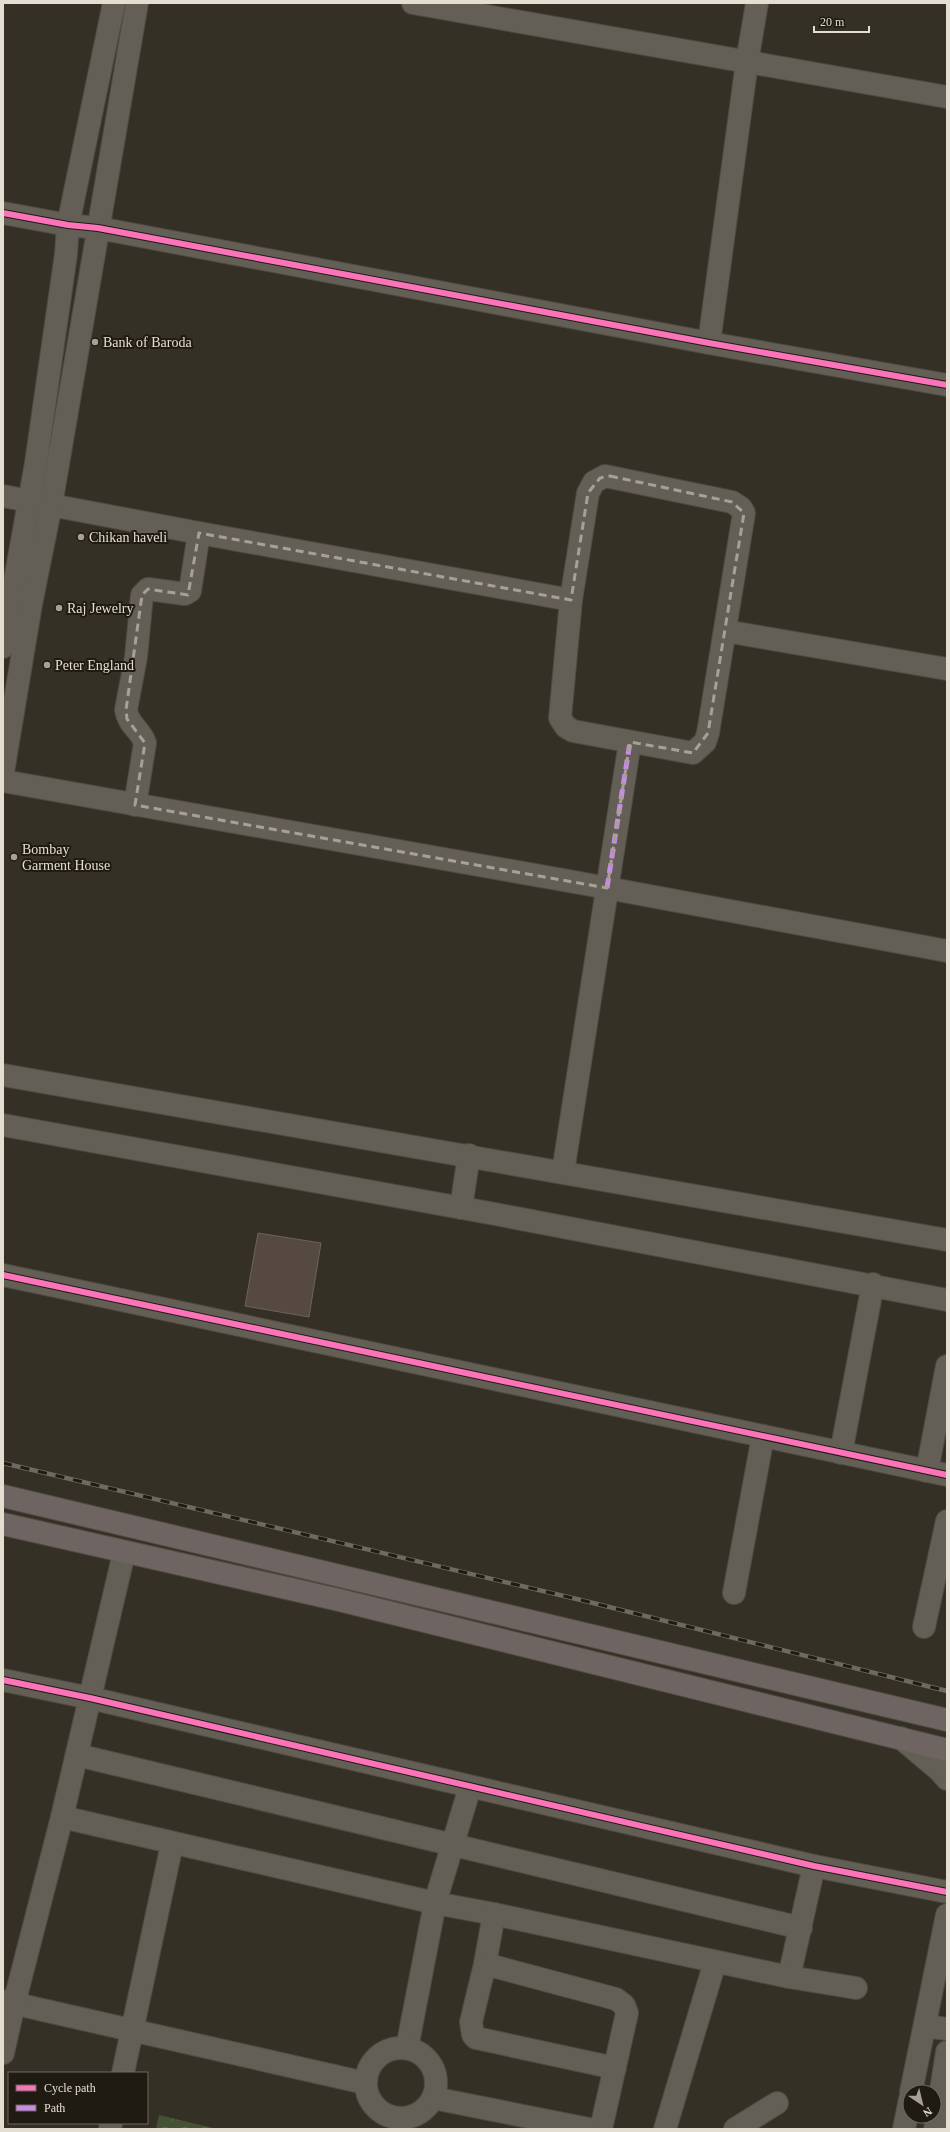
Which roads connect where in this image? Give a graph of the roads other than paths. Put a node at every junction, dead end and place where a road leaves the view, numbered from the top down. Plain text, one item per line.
1 (114, 3) edge
2 (137, 3) edge
3 (413, 3) edge
4 (758, 3) edge
5 (747, 62) junction
6 (947, 97) edge
7 (3, 213) edge
8 (68, 225) junction
9 (98, 228) junction
10 (710, 343) junction
11 (947, 385) edge
12 (3, 496) edge
13 (28, 500) junction
14 (51, 505) junction
15 (199, 533) junction
16 (571, 600) junction
17 (725, 630) junction
18 (3, 647) edge
19 (947, 669) edge
20 (630, 742) junction
21 (3, 772) edge
22 (3, 781) edge
23 (135, 805) junction
24 (607, 888) junction
25 (947, 951) edge
26 (3, 1075) edge
27 (3, 1125) edge
28 (469, 1155) junction
29 (563, 1172) junction
30 (461, 1208) junction
31 (947, 1240) edge
32 (3, 1275) edge
33 (873, 1284) junction
34 (947, 1300) edge
35 (947, 1366) edge
36 (763, 1436) junction
37 (841, 1453) junction
38 (937, 1473) edge
39 (3, 1496) edge
40 (947, 1521) edge
41 (3, 1524) edge
42 (124, 1553) junction
43 (389, 1588) junction
44 (734, 1593) dead end
45 (383, 1611) junction
46 (924, 1627) dead end
47 (3, 1680) edge
48 (90, 1698) junction
49 (947, 1720) edge
50 (901, 1738) junction
51 (947, 1750) edge
52 (77, 1755) junction
53 (947, 1779) edge
54 (470, 1787) junction
55 (62, 1817) junction
56 (172, 1844) junction
57 (452, 1846) junction
58 (814, 1866) junction
59 (947, 1892) edge
60 (435, 1903) junction
61 (494, 1914) junction
62 (947, 1915) edge
63 (801, 1928) junction
64 (715, 1962) junction
65 (485, 1964) junction
66 (788, 1977) junction
67 (856, 1988) dead end
68 (8, 2002) edge
69 (925, 2026) junction
70 (947, 2029) edge
71 (133, 2030) junction
72 (407, 2048) junction
73 (947, 2052) edge
74 (3, 2053) edge
75 (615, 2068) junction
76 (123, 2072) edge
77 (365, 2083) junction
78 (913, 2084) edge
79 (433, 2098) junction
80 (777, 2103) dead end
81 (393, 2124) edge
82 (589, 2129) edge
83 (601, 2129) edge
84 (665, 2129) edge
85 (735, 2129) edge
86 (935, 2129) edge

1 - 8 street
2 - 9 street
3 - 5 street
4 - 5 street
5 - 6 street
5 - 10 street
7 - 8 street
8 - 9 street
8 - 13 street
9 - 10 street
9 - 14 street
10 - 11 street
12 - 13 street
13 - 14 street
13 - 18 street
14 - 15 street
14 - 21 street
15 - 16 street
15 - 23 street
16 - 17 street
16 - 20 street
17 - 19 street
17 - 20 street
20 - 24 street
22 - 23 street
23 - 24 street
24 - 25 street
24 - 29 street
26 - 28 street
27 - 30 street
28 - 29 street
28 - 30 street
29 - 31 street
30 - 33 street
32 - 36 street
33 - 34 street
33 - 37 street
35 - 38 street
36 - 37 street
36 - 44 street
37 - 38 street
39 - 43 highway
40 - 46 street
41 - 42 highway
42 - 45 highway
42 - 48 street
43 - 45 highway
43 - 49 highway
45 - 50 highway
47 - 48 street
48 - 52 street
48 - 54 street
50 - 51 highway
50 - 53 street
52 - 55 street
52 - 57 street
54 - 57 street
54 - 58 street
55 - 56 street
55 - 68 street
56 - 60 street
56 - 71 street
57 - 60 street
57 - 63 street
58 - 59 street
58 - 63 street
60 - 61 street
60 - 72 street
61 - 64 street
61 - 65 street
62 - 69 street
63 - 66 street
64 - 66 street
64 - 84 street
65 - 75 street
65 - 75 street
66 - 67 street
68 - 71 street
68 - 74 street
69 - 70 street
69 - 78 street
71 - 76 street
71 - 77 street
72 - 77 street
72 - 79 street
73 - 86 street
75 - 83 street
77 - 81 street
79 - 81 street
79 - 82 street
80 - 85 street

